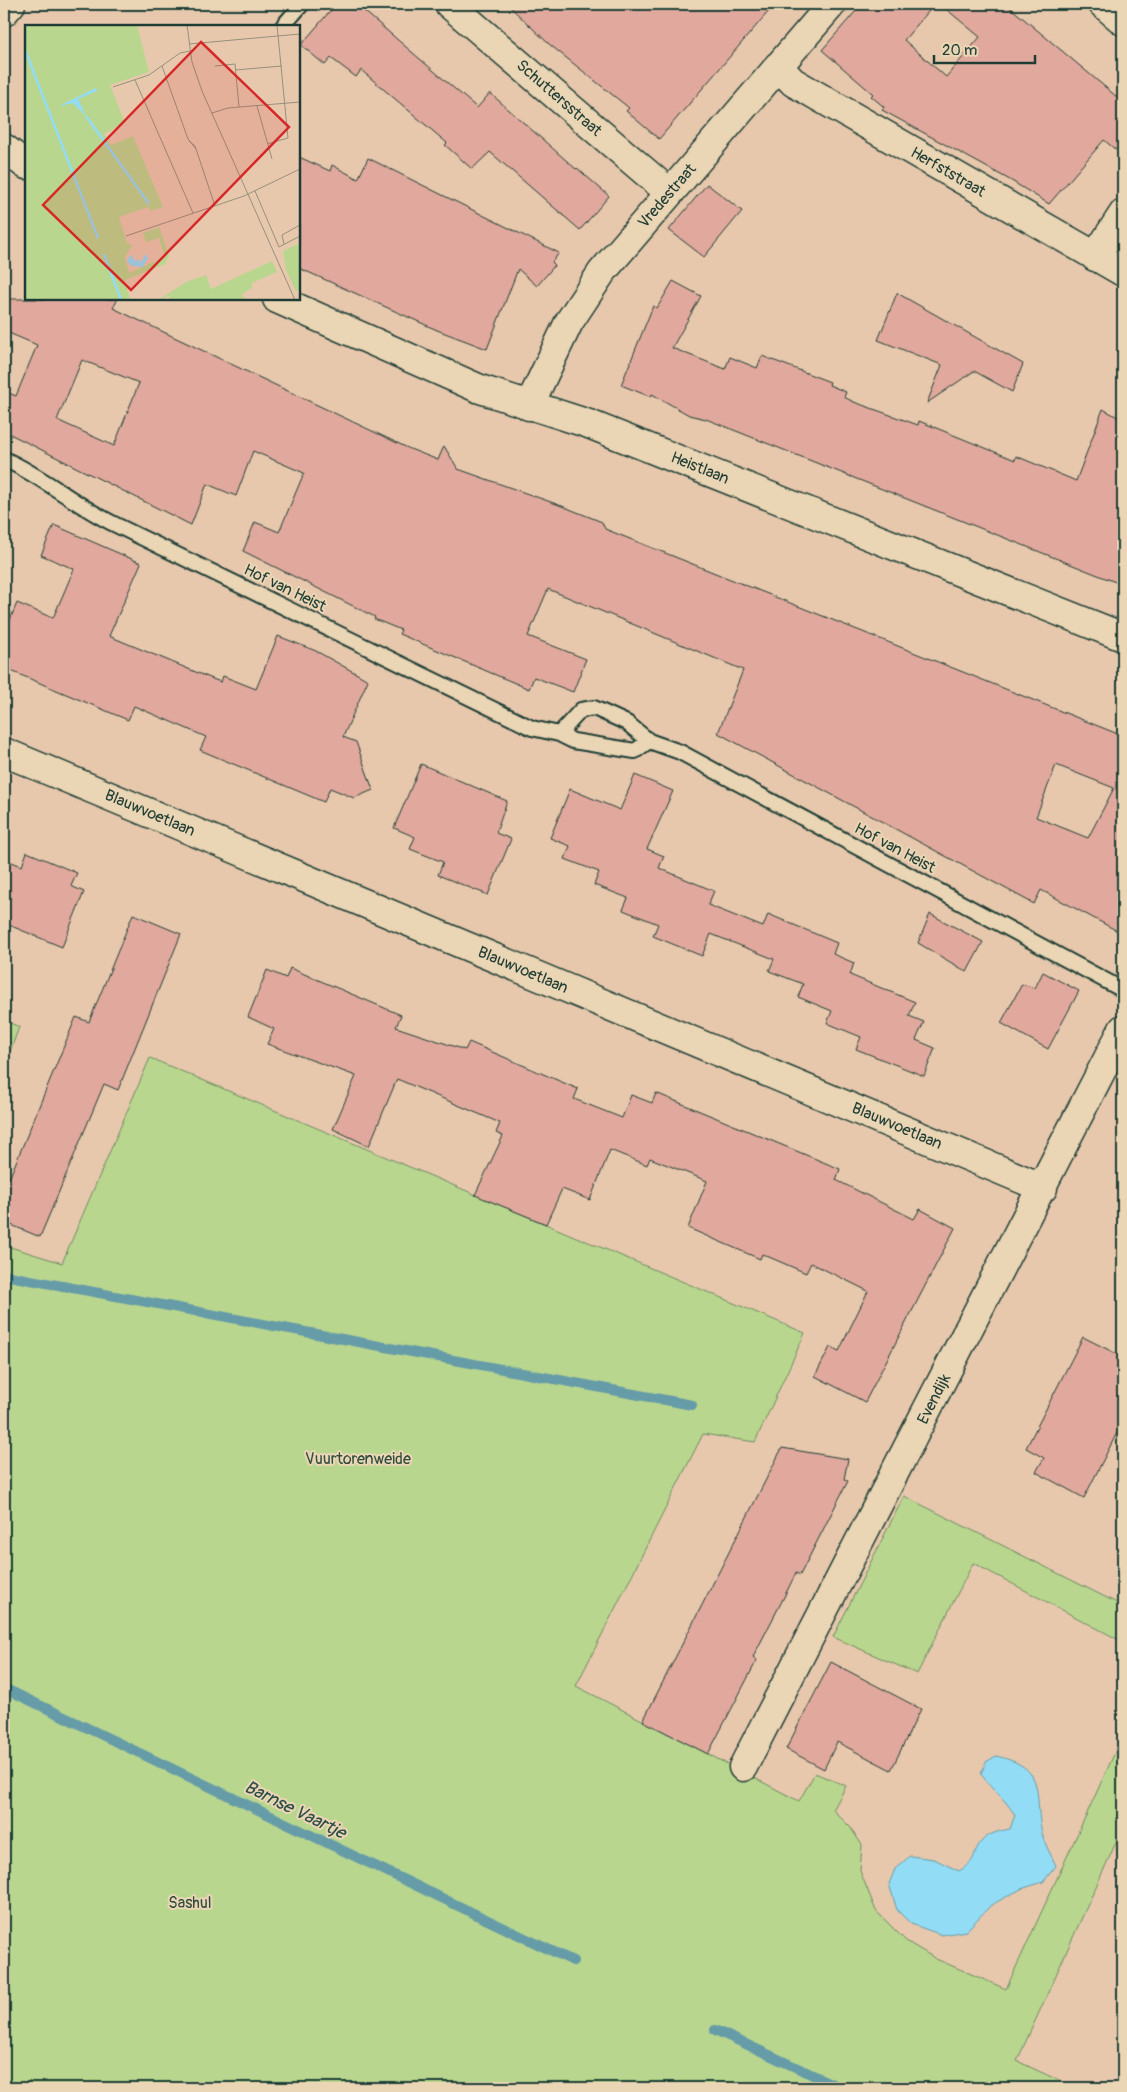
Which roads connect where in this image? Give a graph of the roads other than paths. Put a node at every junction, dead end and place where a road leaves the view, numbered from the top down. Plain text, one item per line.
1 (11, 4) edge
2 (302, 4) edge
3 (449, 4) edge
4 (832, 4) edge
5 (1103, 4) edge
6 (4, 12) edge
7 (1123, 21) edge
8 (284, 25) edge
9 (778, 66) junction
10 (4, 148) edge
11 (25, 164) edge
12 (670, 193) junction
13 (1123, 214) edge
14 (1095, 257) junction
15 (1123, 272) edge
16 (279, 300) edge
17 (529, 406) junction
18 (4, 459) edge
19 (1123, 637) edge
20 (559, 734) junction
21 (649, 741) junction
22 (4, 752) edge
23 (1123, 990) edge
24 (1123, 1030) edge
25 (1043, 1188) junction
26 (743, 1767) dead end

1 - 6 street
2 - 8 lane
3 - 12 street, Schuttersstraat
4 - 9 street, Vredestraat
5 - 7 street
9 - 12 street, Vredestraat
9 - 14 street, Herfststraat
10 - 11 street
12 - 17 street, Vredestraat
13 - 14 street
14 - 15 street, Herfststraat
16 - 17 street, Heistlaan
17 - 19 street, Heistlaan
18 - 20 lane, Hof van Heist
20 - 21 lane, Hof van Heist
20 - 21 lane, Hof van Heist
21 - 23 lane, Hof van Heist
22 - 25 street, Blauwvoetlaan
24 - 25 street, Evendijk
25 - 26 street, Evendijk

